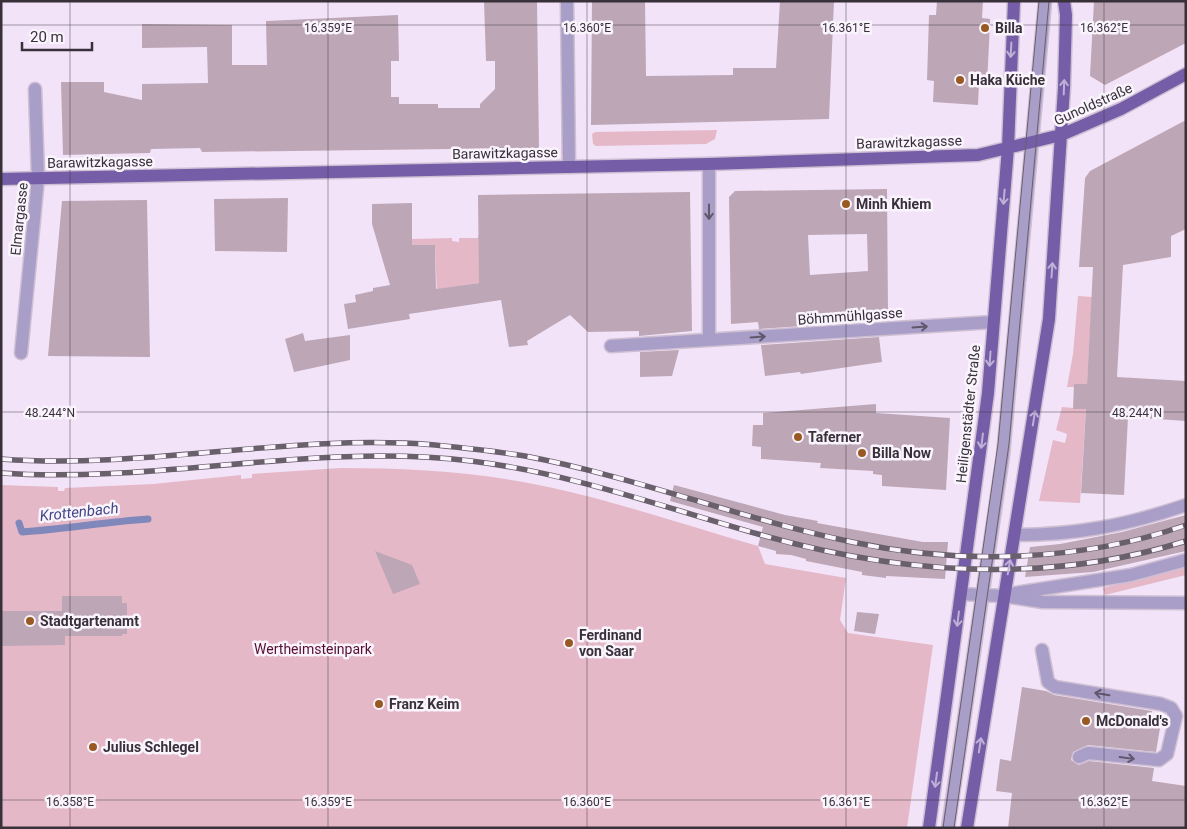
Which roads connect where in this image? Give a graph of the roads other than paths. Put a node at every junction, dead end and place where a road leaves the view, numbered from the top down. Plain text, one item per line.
1 (567, 1) edge
2 (1014, 1) edge
3 (1045, 1) edge
4 (1064, 1) edge
5 (1069, 1) edge
6 (1066, 15) junction
7 (1186, 74) edge
8 (35, 89) dead end
9 (1061, 135) junction
10 (1032, 142) junction
11 (1008, 148) junction
12 (709, 164) junction
13 (569, 167) junction
14 (38, 178) junction
15 (1, 179) edge
16 (993, 322) junction
17 (709, 340) junction
18 (611, 346) dead end
19 (21, 353) dead end
20 (1186, 505) edge
21 (1015, 535) junction
22 (1186, 560) edge
23 (961, 594) junction
24 (982, 595) junction
25 (1004, 596) junction
26 (1186, 603) edge
27 (1042, 650) dead end
28 (1080, 757) dead end
29 (929, 828) edge
30 (948, 828) edge
31 (968, 828) edge

1 - 13 street
2 -> 11 main road, Heiligenstädter Straße
3 - 10 street
4 - 6 main road
5 - 6 street
9 -> 6 main road
7 - 9 main road, Gunoldstraße
8 - 14 street, Elmargasse
9 - 10 main road, Gunoldstraße
21 -> 9 main road
10 - 11 main road, Gunoldstraße
10 - 24 street
11 - 12 main road, Barawitzkagasse
11 -> 16 main road, Heiligenstädter Straße
12 - 13 main road, Barawitzkagasse
12 -> 17 street
13 - 14 main road, Barawitzkagasse
14 - 15 main road, Barawitzkagasse
14 - 19 street, Elmargasse
17 -> 16 street, Böhmmühlgasse
16 -> 23 main road, Heiligenstädter Straße
17 - 18 street, Böhmmühlgasse
20 - 21 street
25 -> 21 main road
22 - 25 street
23 - 24 street
23 -> 29 main road, Heiligenstädter Straße
24 - 25 street
24 - 30 street
25 - 26 street
31 -> 25 main road
28 -> 27 street

